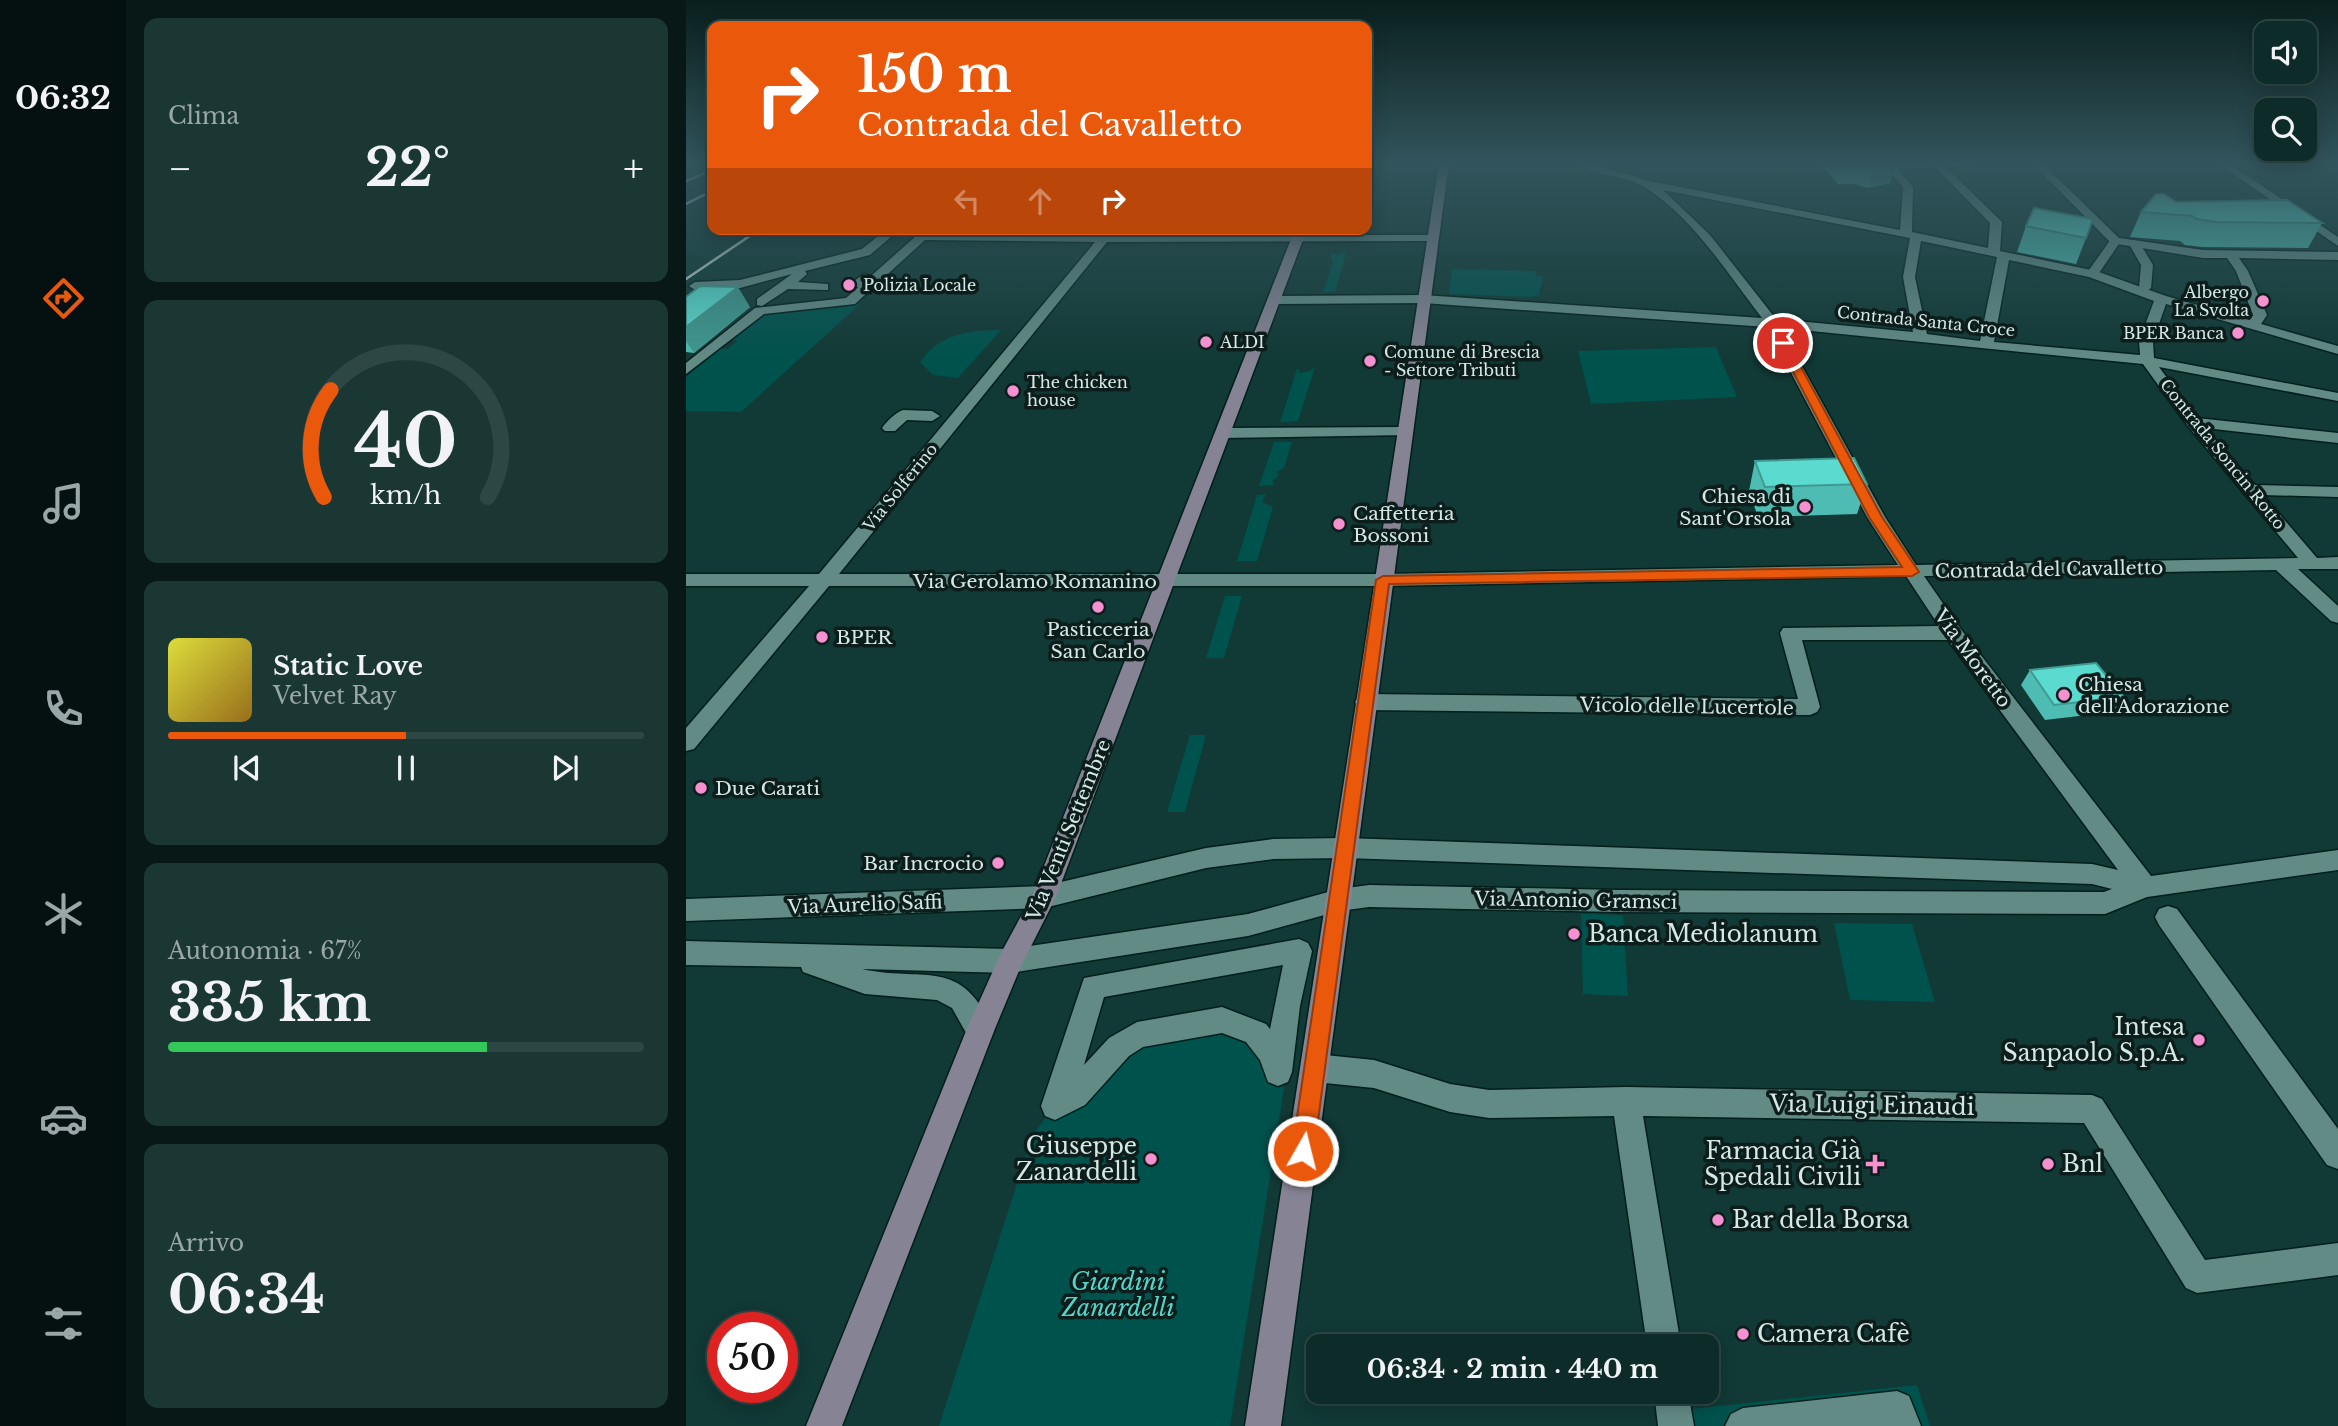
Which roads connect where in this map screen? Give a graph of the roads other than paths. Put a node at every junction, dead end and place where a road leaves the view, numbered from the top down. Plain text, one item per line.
1 (1433, 230) edge
2 (1699, 230) edge
3 (1883, 230) edge
4 (1911, 230) edge
5 (1997, 230) edge
6 (2104, 230) edge
7 (2320, 230) edge
8 (893, 235) edge
9 (924, 235) edge
10 (934, 235) edge
11 (1067, 235) edge
12 (1106, 235) edge
13 (1299, 235) edge
14 (1911, 235) junction
15 (1432, 238) junction
16 (2115, 241) junction
17 (2338, 242) edge
18 (2135, 244) junction
19 (1999, 253) junction
20 (2232, 256) junction
21 (2338, 256) edge
22 (805, 264) junction
23 (2095, 270) dead end
24 (786, 285) junction
25 (695, 286) edge
26 (824, 287) dead end
27 (2145, 288) dead end
28 (1423, 299) junction
29 (2161, 299) junction
30 (1275, 300) junction
31 (762, 302) dead end
32 (1772, 323) junction
33 (2253, 326) junction
34 (1921, 337) junction
35 (1986, 346) junction
36 (2338, 350) edge
37 (2147, 359) junction
38 (686, 370) edge
39 (2338, 397) edge
40 (932, 416) dead end
41 (2192, 422) junction
42 (890, 428) dead end
43 (1404, 432) junction
44 (1223, 433) junction
45 (2332, 438) edge
46 (2338, 455) edge
47 (2251, 489) junction
48 (2338, 492) edge
49 (2338, 563) edge
50 (2313, 564) junction
51 (2282, 565) junction
52 (1912, 572) junction
53 (825, 579) junction
54 (686, 580) edge
55 (1383, 580) junction
56 (1166, 582) junction
57 (2338, 617) edge
58 (1953, 633) junction
59 (1365, 702) junction
60 (686, 743) edge
61 (1345, 848) junction
62 (2338, 860) edge
63 (2145, 887) junction
64 (1044, 897) junction
65 (1339, 900) junction
66 (686, 910) edge
67 (2168, 918) dead end
68 (686, 953) edge
69 (794, 957) junction
70 (1010, 961) junction
71 (1093, 987) joint
72 (980, 1031) junction
73 (1315, 1068) junction
74 (1626, 1101) junction
75 (2338, 1154) edge
76 (2338, 1259) edge
77 (1662, 1334) edge
78 (1673, 1404) edge
79 (824, 1426) edge
80 (1263, 1426) edge
81 (1676, 1426) edge
82 (1743, 1426) edge
83 (1903, 1426) edge

1 - 15 main road
2 - 32 street, Via Moretto
3 - 14 street
4 - 14 street
5 - 19 street
6 - 16 street
7 - 17 street
8 - 22 street
9 - 38 street
10 - 11 street
12 - 53 street, Via Solferino
13 - 15 street
13 - 30 main road, Via Venti Settembre
14 - 19 street
14 - 34 street
15 - 28 main road
16 - 18 street
16 - 23 street
18 - 20 street
18 - 27 street
19 - 29 street
19 - 35 street
20 - 21 street
20 - 33 street
22 - 24 street
22 - 25 street
24 - 26 street
24 - 31 street
28 - 30 street, Contrada Santa Croce
28 - 32 street, Contrada Santa Croce
28 - 43 main road
29 - 33 street
29 - 37 street, Contrada Soncin Rotto
30 - 44 main road, Via Venti Settembre
32 - 34 street, Contrada Santa Croce
32 - 52 street, Via Moretto
33 - 36 street
34 - 35 street, Contrada Santa Croce
35 - 37 street, Contrada Santa Croce
37 - 39 street, Contrada Santa Croce
37 - 41 street, Contrada Soncin Rotto
40 - 42 street
41 - 45 street
41 - 47 street, Contrada Soncin Rotto
43 - 44 street
43 - 55 main road
44 - 56 main road, Via Venti Settembre
45 - 46 street
47 - 48 street
47 - 50 street, Contrada Soncin Rotto
49 - 50 street, Contrada del Cavalletto
50 - 51 street, Contrada del Cavalletto
51 - 52 street, Contrada del Cavalletto
51 - 57 street
52 - 55 street, Contrada del Cavalletto
52 - 58 street, Via Moretto
53 - 54 street, Via Gerolamo Romanino
53 - 56 street, Via Gerolamo Romanino
53 - 60 street, Via Solferino
55 - 56 street, Via Gerolamo Romanino
55 - 59 main road
56 - 64 main road, Via Venti Settembre
58 - 59 street, Vicolo delle Lucertole
58 - 63 street, Via Moretto
59 - 61 main road
61 - 63 street, Via Antonio Gramsci
61 - 64 street, Via Antonio Gramsci
61 - 65 main road
62 - 63 street, Via Antonio Gramsci
63 - 65 street, Via Antonio Gramsci
64 - 66 street, Via Aurelio Saffi
64 - 70 main road, Via Venti Settembre
65 - 70 street, Via Antonio Gramsci
65 - 73 main road
67 - 75 street
68 - 69 street
69 - 70 street
69 - 72 street
70 - 72 main road, Via Venti Settembre
71 - 71 street
72 - 79 main road, Via Venti Settembre
73 - 74 street, Via Luigi Einaudi
73 - 80 main road
74 - 76 street, Via Luigi Einaudi
74 - 77 street
78 - 81 street
82 - 83 street

